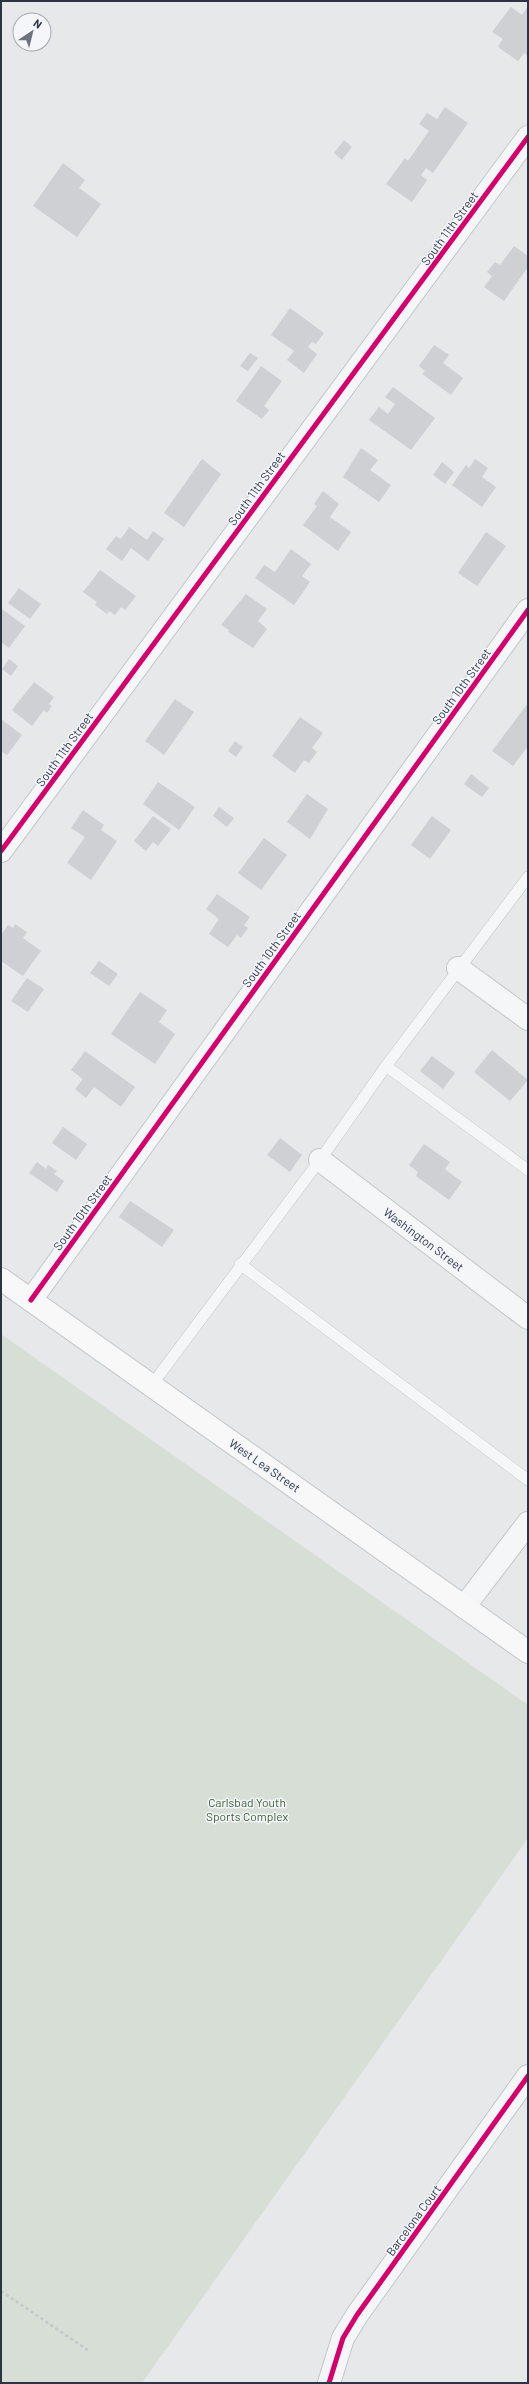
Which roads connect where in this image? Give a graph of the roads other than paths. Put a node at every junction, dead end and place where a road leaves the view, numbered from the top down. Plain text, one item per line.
1 (528, 137) edge
2 (525, 620) edge
3 (1, 851) edge
4 (528, 877) edge
5 (458, 968) junction
6 (528, 1019) edge
7 (386, 1066) junction
8 (320, 1160) junction
9 (528, 1170) edge
10 (240, 1264) junction
11 (1, 1279) edge
12 (31, 1300) junction
13 (528, 1318) edge
14 (151, 1386) junction
15 (528, 1480) edge
16 (528, 1523) edge
17 (464, 1607) junction
18 (528, 1652) edge
19 (528, 2076) edge
20 (329, 2383) edge

1 - 3 street, South 11th Street
2 - 12 street, South 10th Street
4 - 5 lane
5 - 6 street
5 - 7 lane
7 - 8 lane
7 - 9 lane
8 - 10 lane
8 - 13 street, Washington Street
10 - 14 lane
10 - 15 lane
11 - 12 main road, West Lea Street
12 - 14 main road, West Lea Street
14 - 17 main road, West Lea Street
16 - 17 street
17 - 18 main road, West Lea Street
19 - 20 street, Barcelona Court

